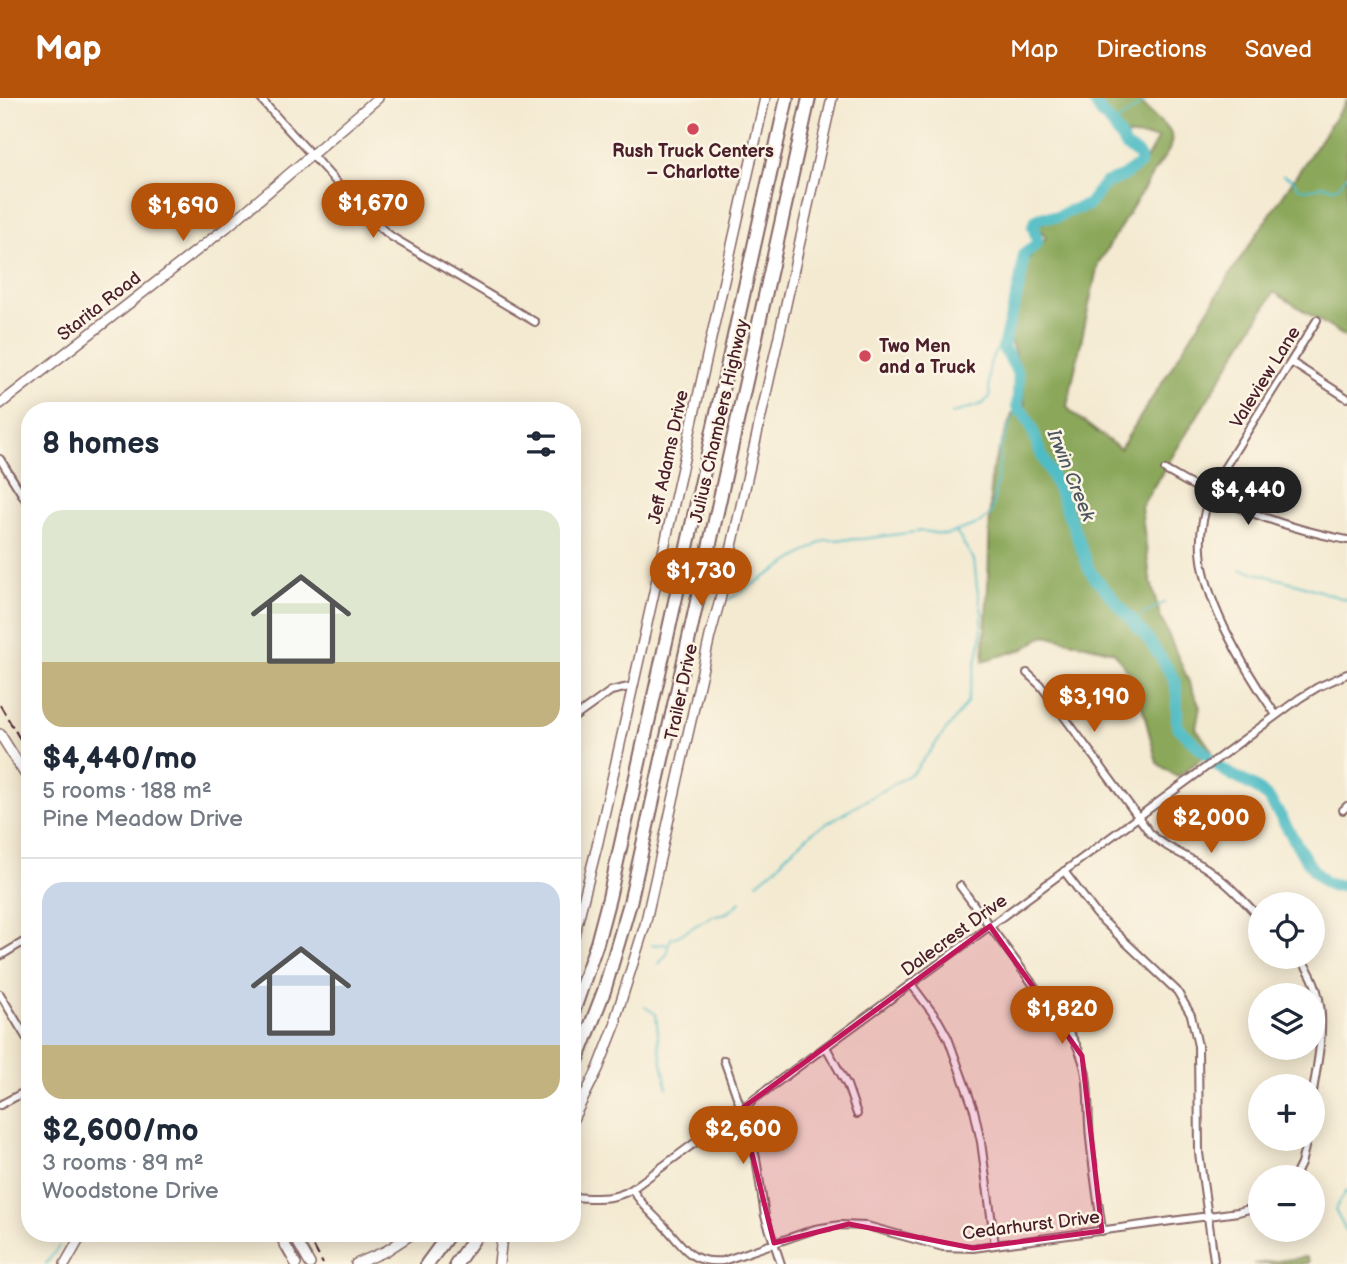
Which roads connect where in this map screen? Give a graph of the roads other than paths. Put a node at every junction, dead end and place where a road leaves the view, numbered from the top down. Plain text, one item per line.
1 (260, 98) edge
2 (378, 98) edge
3 (765, 98) edge
4 (788, 98) edge
5 (809, 98) edge
6 (832, 98) edge
7 (311, 155) junction
8 (1317, 320) dead end
9 (535, 322) dead end
10 (1291, 362) junction
11 (1347, 398) edge
12 (0, 404) edge
13 (0, 459) edge
14 (1165, 470) dead end
15 (21, 493) edge
16 (1209, 495) junction
17 (1347, 540) edge
18 (1027, 673) dead end
19 (1347, 674) edge
20 (633, 686) junction
21 (581, 713) edge
22 (1276, 715) junction
23 (0, 734) edge
24 (21, 768) edge
25 (1138, 817) junction
26 (1064, 871) junction
27 (960, 886) dead end
28 (1248, 906) edge
29 (581, 913) edge
30 (990, 926) junction
31 (21, 943) edge
32 (0, 956) edge
33 (1307, 969) edge
34 (911, 984) junction
35 (581, 989) edge
36 (0, 994) edge
37 (21, 1029) edge
38 (826, 1047) junction
39 (581, 1051) edge
40 (724, 1060) dead end
41 (1315, 1074) edge
42 (21, 1093) edge
43 (581, 1103) edge
44 (0, 1105) edge
45 (741, 1109) junction
46 (857, 1114) dead end
47 (632, 1189) junction
48 (581, 1197) edge
49 (1248, 1210) edge
50 (1208, 1216) junction
51 (1102, 1231) junction
52 (77, 1242) edge
53 (284, 1242) edge
54 (298, 1242) edge
55 (400, 1242) edge
56 (443, 1242) edge
57 (471, 1242) edge
58 (502, 1242) edge
59 (774, 1243) junction
60 (995, 1245) junction
61 (1214, 1260) dead end
62 (65, 1264) edge
63 (296, 1264) edge
64 (310, 1264) edge
65 (356, 1264) edge
66 (427, 1264) edge
67 (456, 1264) edge
68 (499, 1264) edge
69 (782, 1264) edge

1 - 7 street
2 - 7 street, Starita Road
3 - 20 street, Jeff Adams Drive
4 - 35 highway, Julius Chambers Highway
5 - 39 highway, Julius Chambers Highway
6 - 43 street, Trailer Drive
7 - 9 street
7 - 12 street, Starita Road
8 - 10 street, Valeview Lane
10 - 11 street
10 - 16 street, Valeview Lane
13 - 15 street
14 - 16 street
16 - 17 street
16 - 22 street, Valeview Lane
18 - 25 street
19 - 22 street, Dalecrest Drive
20 - 21 street
20 - 29 street, Jeff Adams Drive
22 - 25 street, Dalecrest Drive
23 - 24 street
25 - 26 street, Dalecrest Drive
25 - 28 street
26 - 30 street, Dalecrest Drive
26 - 50 street
27 - 30 street
30 - 34 street, Dalecrest Drive
30 - 51 street
31 - 32 street
33 - 41 street
34 - 38 street, Dalecrest Drive
34 - 60 street
36 - 37 street
38 - 45 street, Dalecrest Drive
38 - 46 street
40 - 45 street
42 - 44 street
45 - 47 street, Dalecrest Drive
45 - 59 street
47 - 48 street, Dalecrest Drive
47 - 59 street, Cedarhurst Drive
49 - 50 street, Cedarhurst Drive
50 - 51 street, Cedarhurst Drive
50 - 61 street
51 - 60 street, Cedarhurst Drive
52 - 62 street
53 - 63 street
54 - 64 street
55 - 65 street
56 - 66 highway
57 - 67 highway
58 - 68 street
59 - 60 street, Cedarhurst Drive
59 - 69 street

